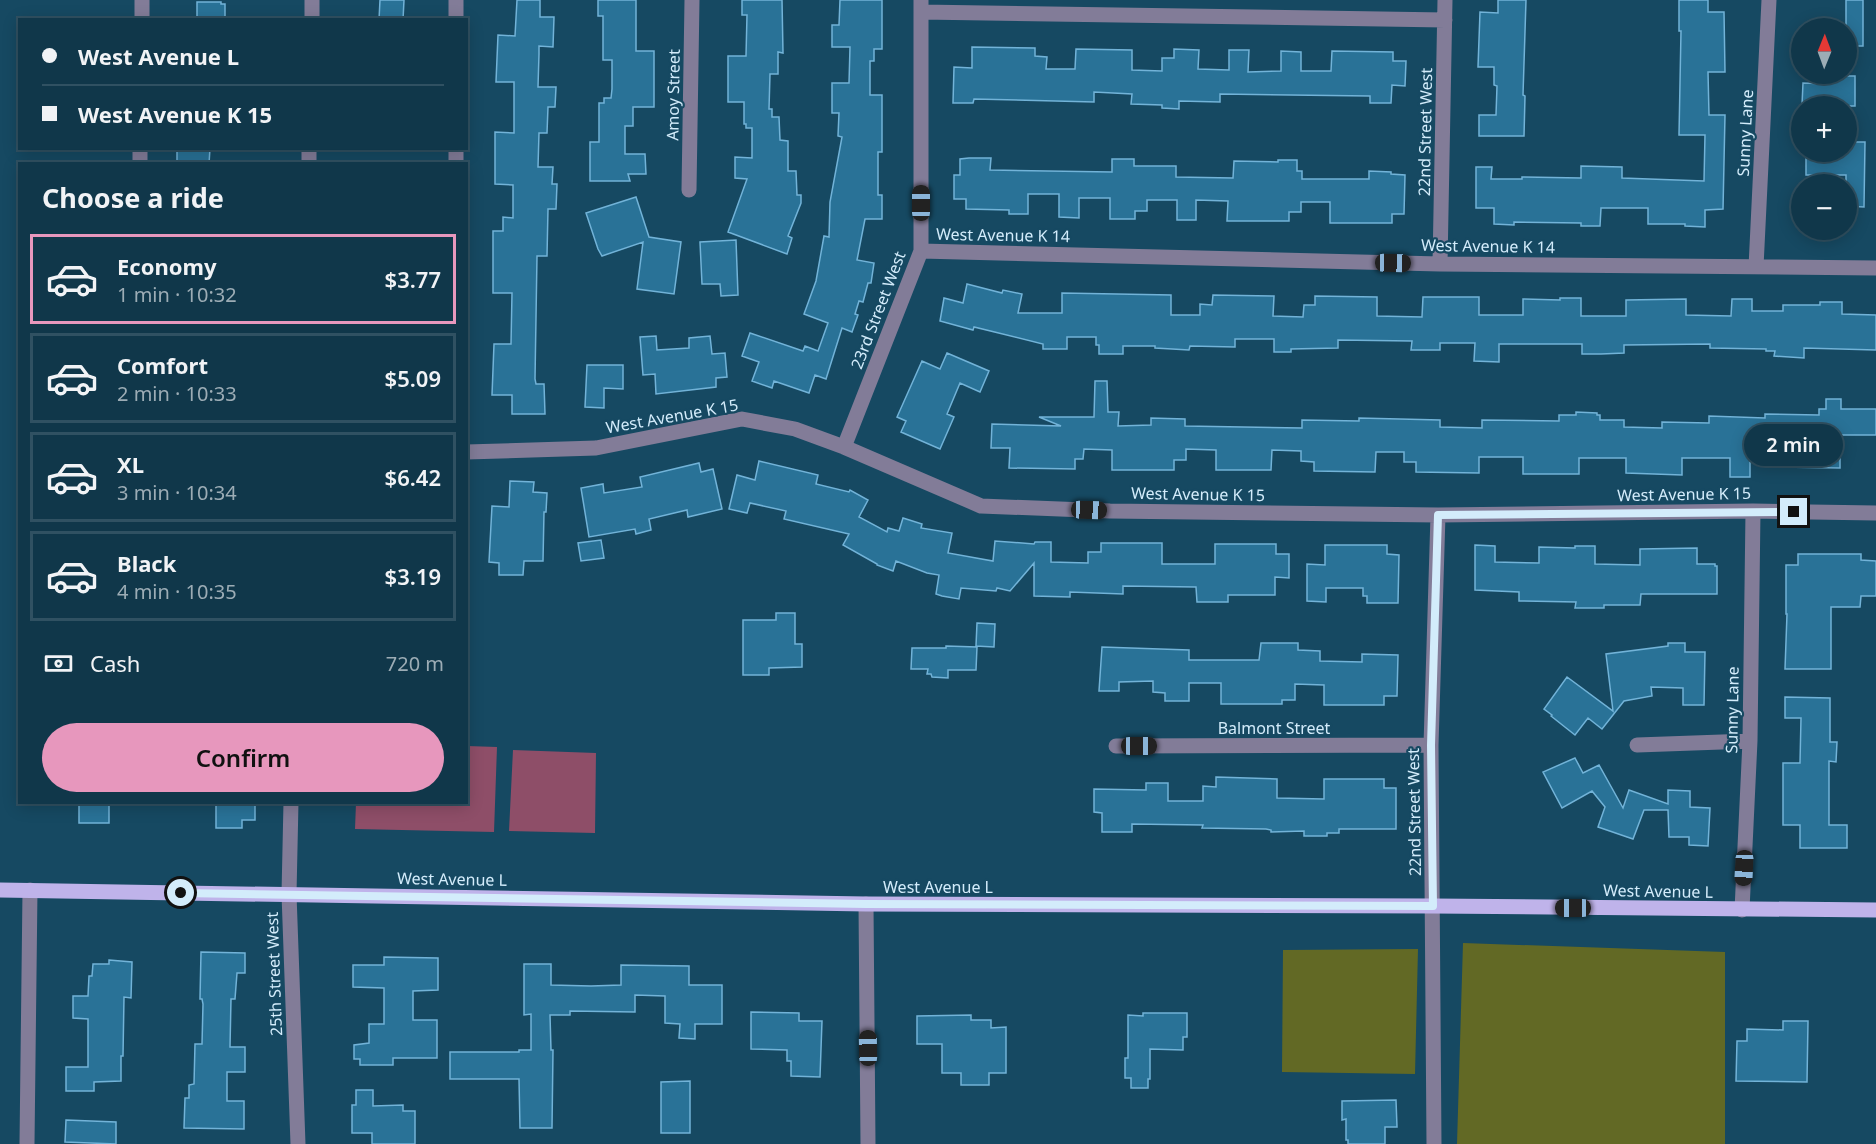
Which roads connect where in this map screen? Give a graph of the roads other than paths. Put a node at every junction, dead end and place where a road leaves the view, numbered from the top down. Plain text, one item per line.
1 (142, 0) edge
2 (312, 0) edge
3 (456, 0) edge
4 (692, 0) edge
5 (1445, 0) edge
6 (1768, 0) edge
7 (921, 6) edge
8 (142, 18) edge
9 (312, 18) edge
10 (456, 18) edge
11 (1445, 20) junction
12 (689, 190) dead end
13 (921, 251) junction
14 (1440, 264) junction
15 (1756, 267) junction
16 (1876, 268) edge
17 (844, 447) junction
18 (468, 452) edge
19 (1753, 511) junction
20 (1876, 513) edge
21 (1438, 515) junction
22 (1750, 741) junction
23 (1431, 745) junction
24 (1637, 745) dead end
25 (1116, 746) dead end
26 (291, 804) edge
27 (0, 890) edge
28 (30, 891) junction
29 (289, 894) junction
30 (866, 904) junction
31 (1433, 906) junction
32 (1742, 910) junction
33 (1876, 910) edge
34 (27, 1144) edge
35 (298, 1144) edge
36 (868, 1144) edge
37 (1434, 1144) edge

1 - 8 street
2 - 9 street
3 - 10 street
4 - 12 street, Amoy Street
5 - 11 street, 22nd Street West
6 - 15 street, Sunny Lane
7 - 11 street
7 - 13 street, 23rd Street West
11 - 14 street, 22nd Street West
13 - 14 street, West Avenue K 14
13 - 17 street, 23rd Street West
14 - 15 street, West Avenue K 14
15 - 16 street, West Avenue K 14
17 - 18 street, West Avenue K 15
17 - 21 street, West Avenue K 15
19 - 20 street, West Avenue K 15
19 - 21 street, West Avenue K 15
19 - 22 street, Sunny Lane
21 - 23 street, 22nd Street West
22 - 24 street
22 - 32 street, Sunny Lane
23 - 25 street, Balmont Street
23 - 31 street, 22nd Street West
26 - 29 street, 25th Street West
27 - 28 main road, West Avenue L
28 - 29 main road, West Avenue L
28 - 34 street
29 - 30 main road, West Avenue L
29 - 35 street, 25th Street West
30 - 31 main road, West Avenue L
30 - 36 street
31 - 32 main road, West Avenue L
31 - 37 street, 22nd Street West
32 - 33 main road, West Avenue L

